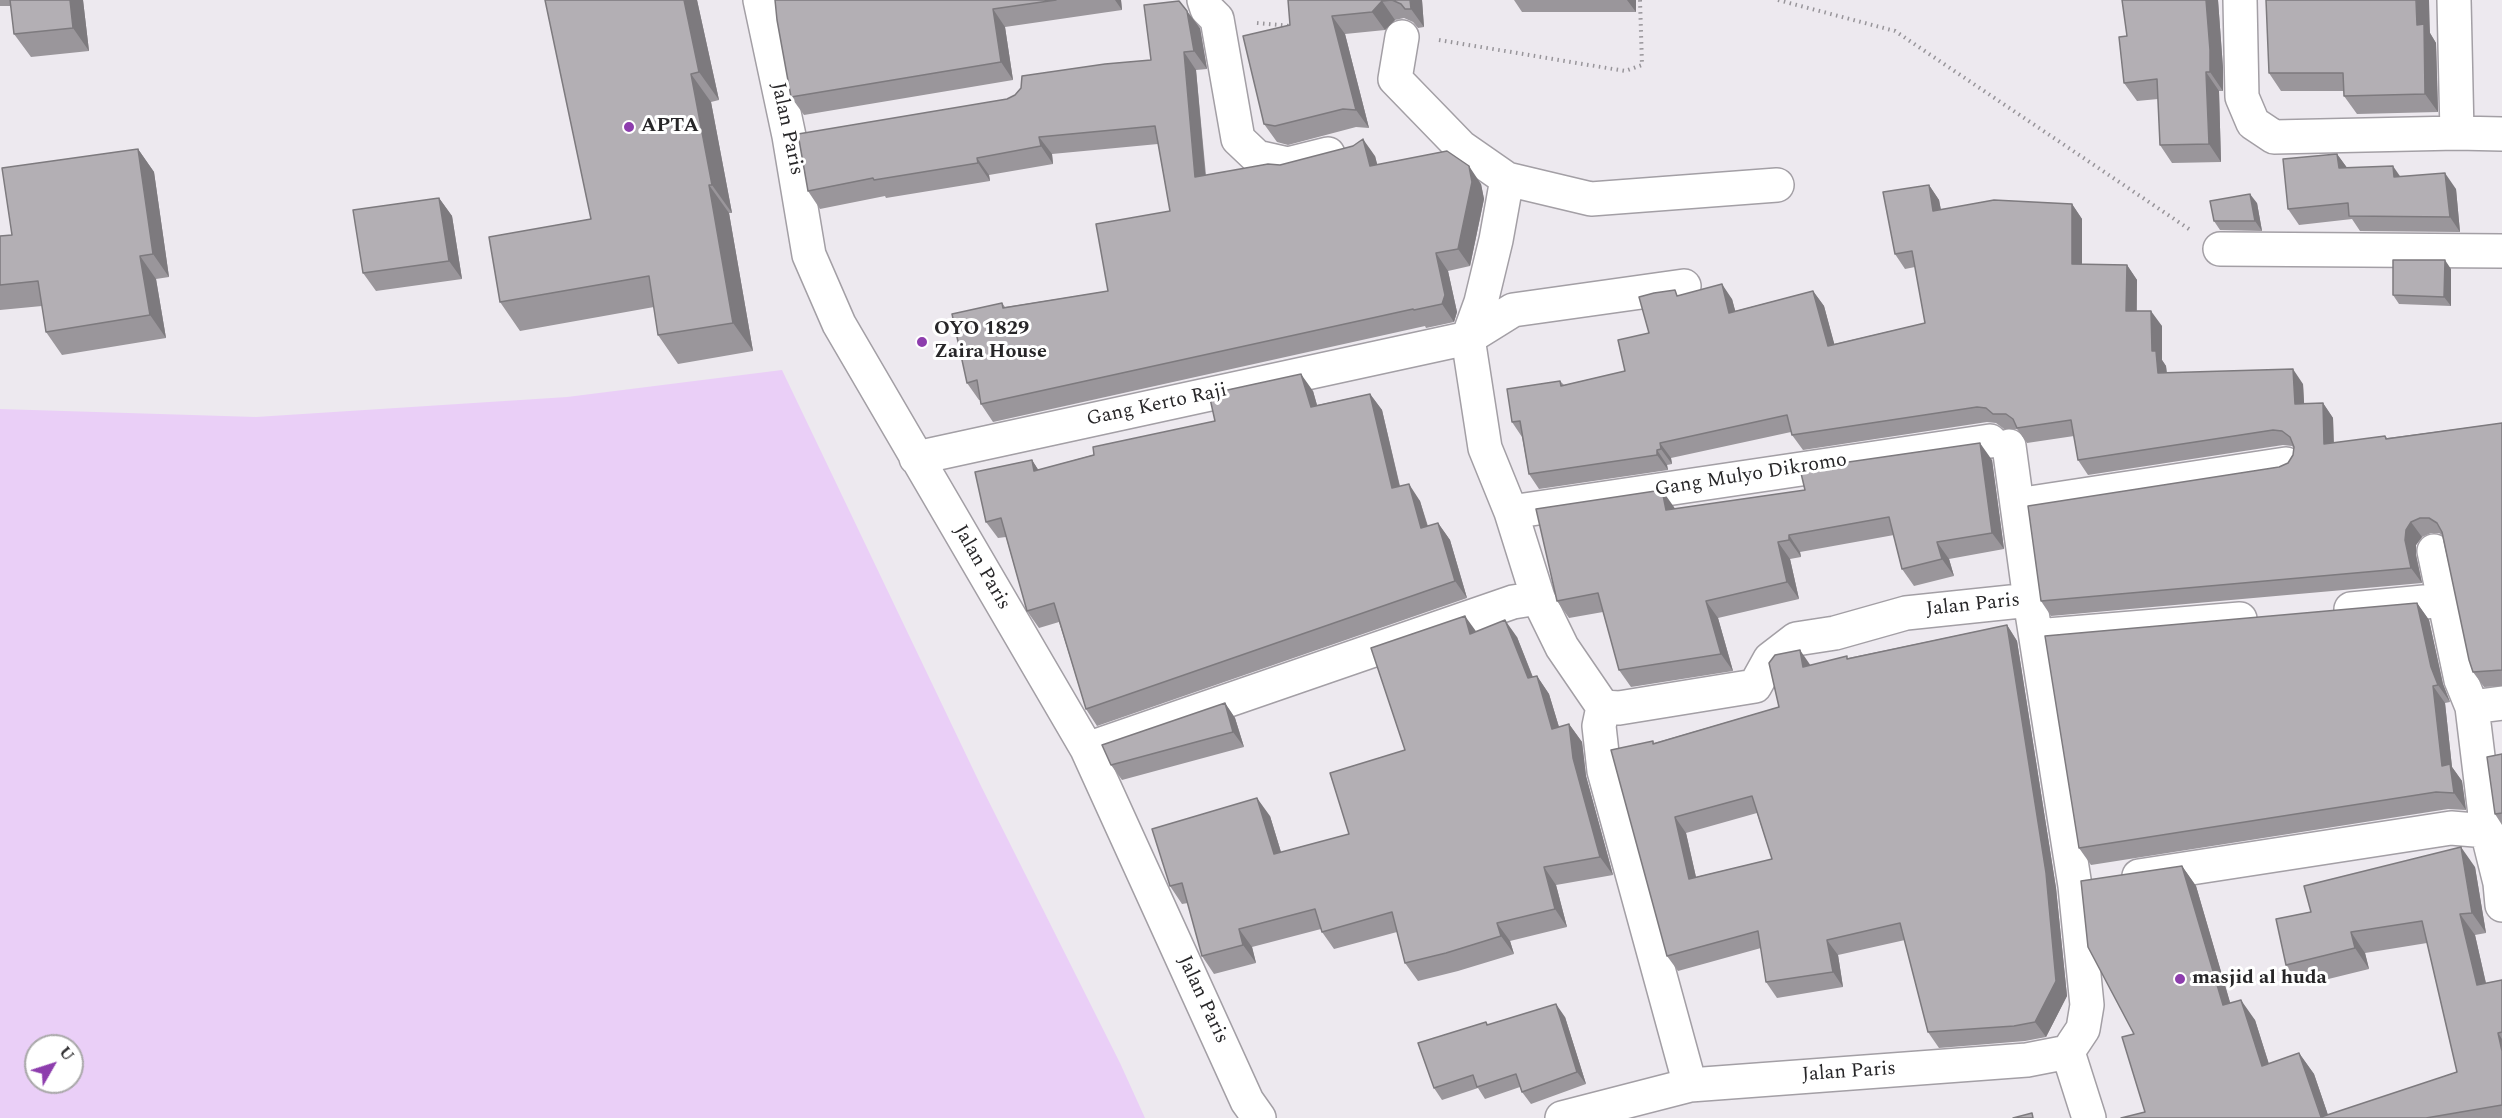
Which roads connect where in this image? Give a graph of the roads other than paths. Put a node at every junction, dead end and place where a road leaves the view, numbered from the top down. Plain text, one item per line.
1 (760, 0) edge
2 (2240, 0) edge
3 (2454, 0) edge
4 (1211, 9) edge
5 (1402, 37) road end
6 (824, 131) edge
7 (2457, 133) junction
8 (2502, 134) edge
9 (789, 136) junction
10 (1361, 145) edge
11 (1507, 179) junction
12 (1777, 185) dead end
13 (2220, 249) road end
14 (2502, 252) edge
15 (1684, 286) dead end
16 (1468, 338) junction
17 (916, 458) junction
18 (2286, 464) edge
19 (2017, 504) junction
20 (1512, 512) junction
21 (2434, 551) dead end
22 (1538, 598) junction
23 (2030, 600) junction
24 (2445, 600) junction
25 (2321, 612) edge
26 (2273, 616) edge
27 (2036, 636) junction
28 (2487, 705) edge
29 (1603, 706) junction
30 (1087, 749) junction
31 (2487, 831) junction
32 (2095, 883) junction
33 (2502, 905) edge
34 (2068, 1052) junction
35 (1690, 1085) junction
36 (1259, 1118) edge
37 (1562, 1118) edge
38 (2089, 1118) edge

1 - 9 street, Jalan Paris
2 - 7 street
3 - 7 street
4 - 10 street
5 - 11 street
6 - 9 street
7 - 8 street
9 - 17 street, Jalan Paris
11 - 12 street
11 - 16 street
13 - 14 street
15 - 16 street, Gang Kerto Raji
16 - 17 street, Gang Kerto Raji
16 - 20 street
17 - 30 street, Jalan Paris
18 - 19 street
19 - 20 street, Gang Mulyo Dikromo
19 - 23 street
20 - 22 street
21 - 24 street
22 - 29 street
22 - 30 street
23 - 27 street, Jalan Paris
23 - 29 street, Jalan Paris
24 - 25 street
24 - 28 street
26 - 27 street
27 - 32 street, Jalan Paris
28 - 31 street
29 - 35 street
30 - 36 street, Jalan Paris
31 - 32 street
31 - 33 street
32 - 34 street, Jalan Paris
34 - 35 street, Jalan Paris
34 - 38 street
35 - 37 street, Jalan Paris

